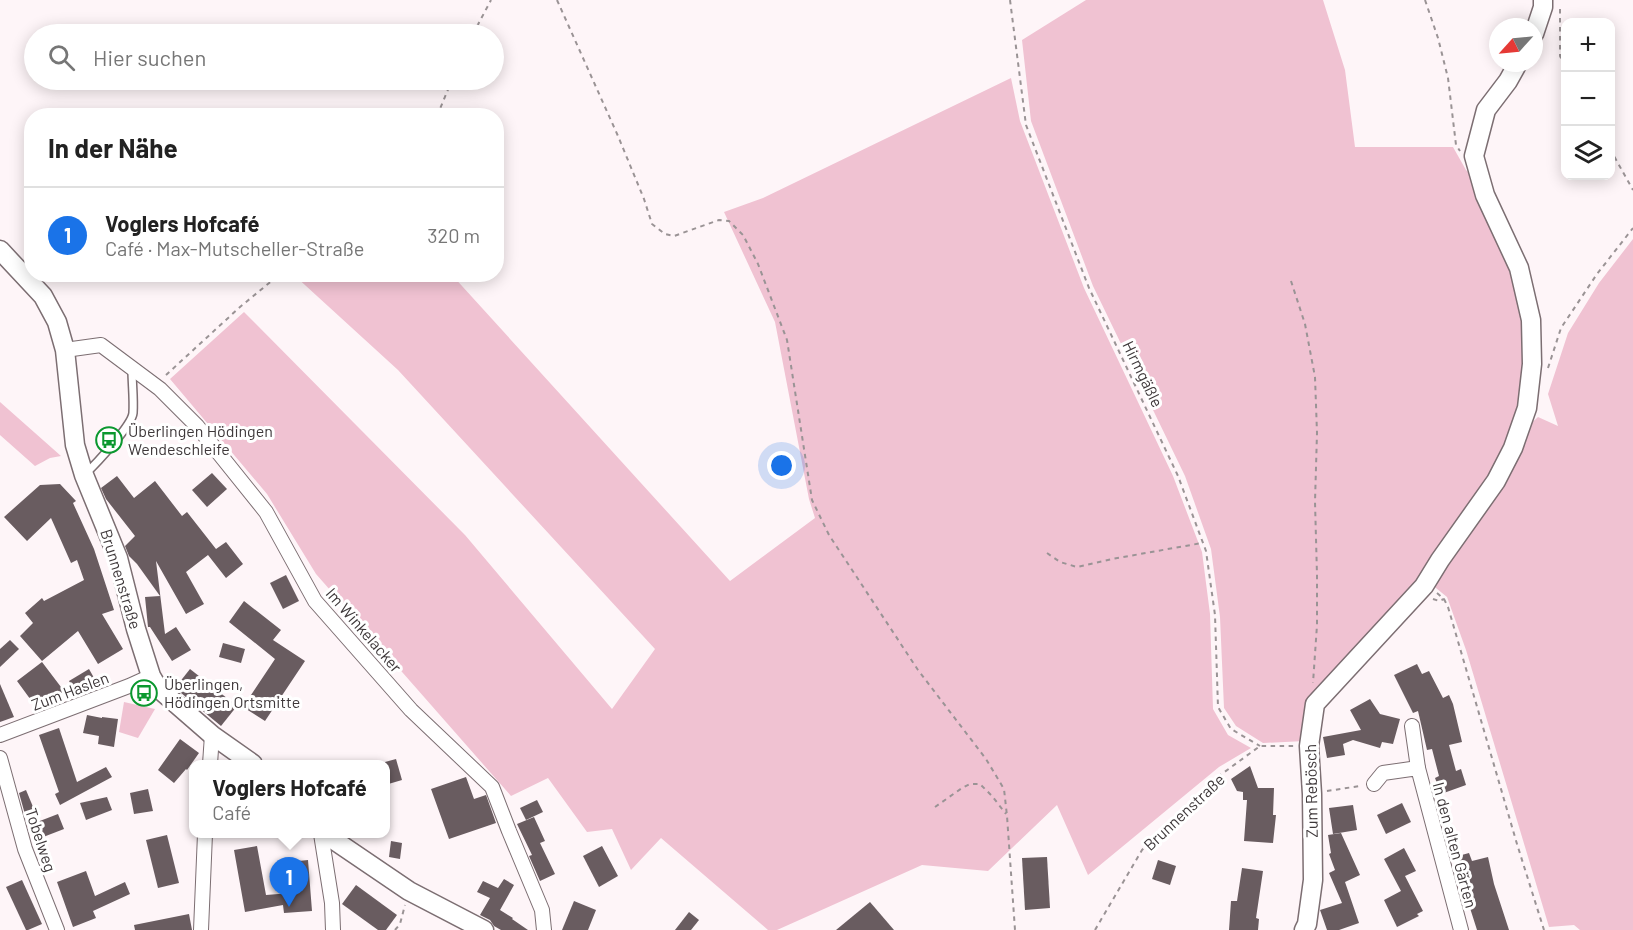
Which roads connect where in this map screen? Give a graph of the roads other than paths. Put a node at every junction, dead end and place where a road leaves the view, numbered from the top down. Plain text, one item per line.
1 (1552, 3) edge
2 (1539, 18) edge
3 (1513, 72) edge
4 (0, 250) edge
5 (24, 276) edge
6 (30, 282) edge
7 (65, 350) junction
8 (132, 369) junction
9 (84, 475) junction
10 (151, 676) junction
11 (1412, 726) dead end
12 (0, 735) edge
13 (212, 735) junction
14 (0, 758) edge
15 (210, 760) edge
16 (247, 760) edge
17 (1418, 768) junction
18 (1374, 784) road end
19 (205, 838) edge
20 (324, 838) edge
21 (329, 838) edge
22 (57, 930) edge
23 (201, 930) edge
24 (333, 930) edge
25 (484, 930) edge
26 (544, 930) edge
27 (1304, 930) edge
28 (1461, 930) edge

1 - 2 street
3 - 27 street, Zum Rebösch
4 - 5 street, Brunnenstraße
6 - 7 street, Brunnenstraße
7 - 8 street, Im Winkelacker
7 - 9 street, Brunnenstraße
8 - 9 lane
8 - 26 street, Im Winkelacker
9 - 10 street, Brunnenstraße
10 - 12 street, Zum Haslen
10 - 13 street, Brunnenstraße
11 - 17 street, In den alten Gärten
13 - 15 street
13 - 16 street, Brunnenstraße
14 - 22 street, Tobelweg
17 - 18 street, In den alten Gärten
17 - 28 street, In den alten Gärten
19 - 23 street
20 - 24 street
21 - 25 street

